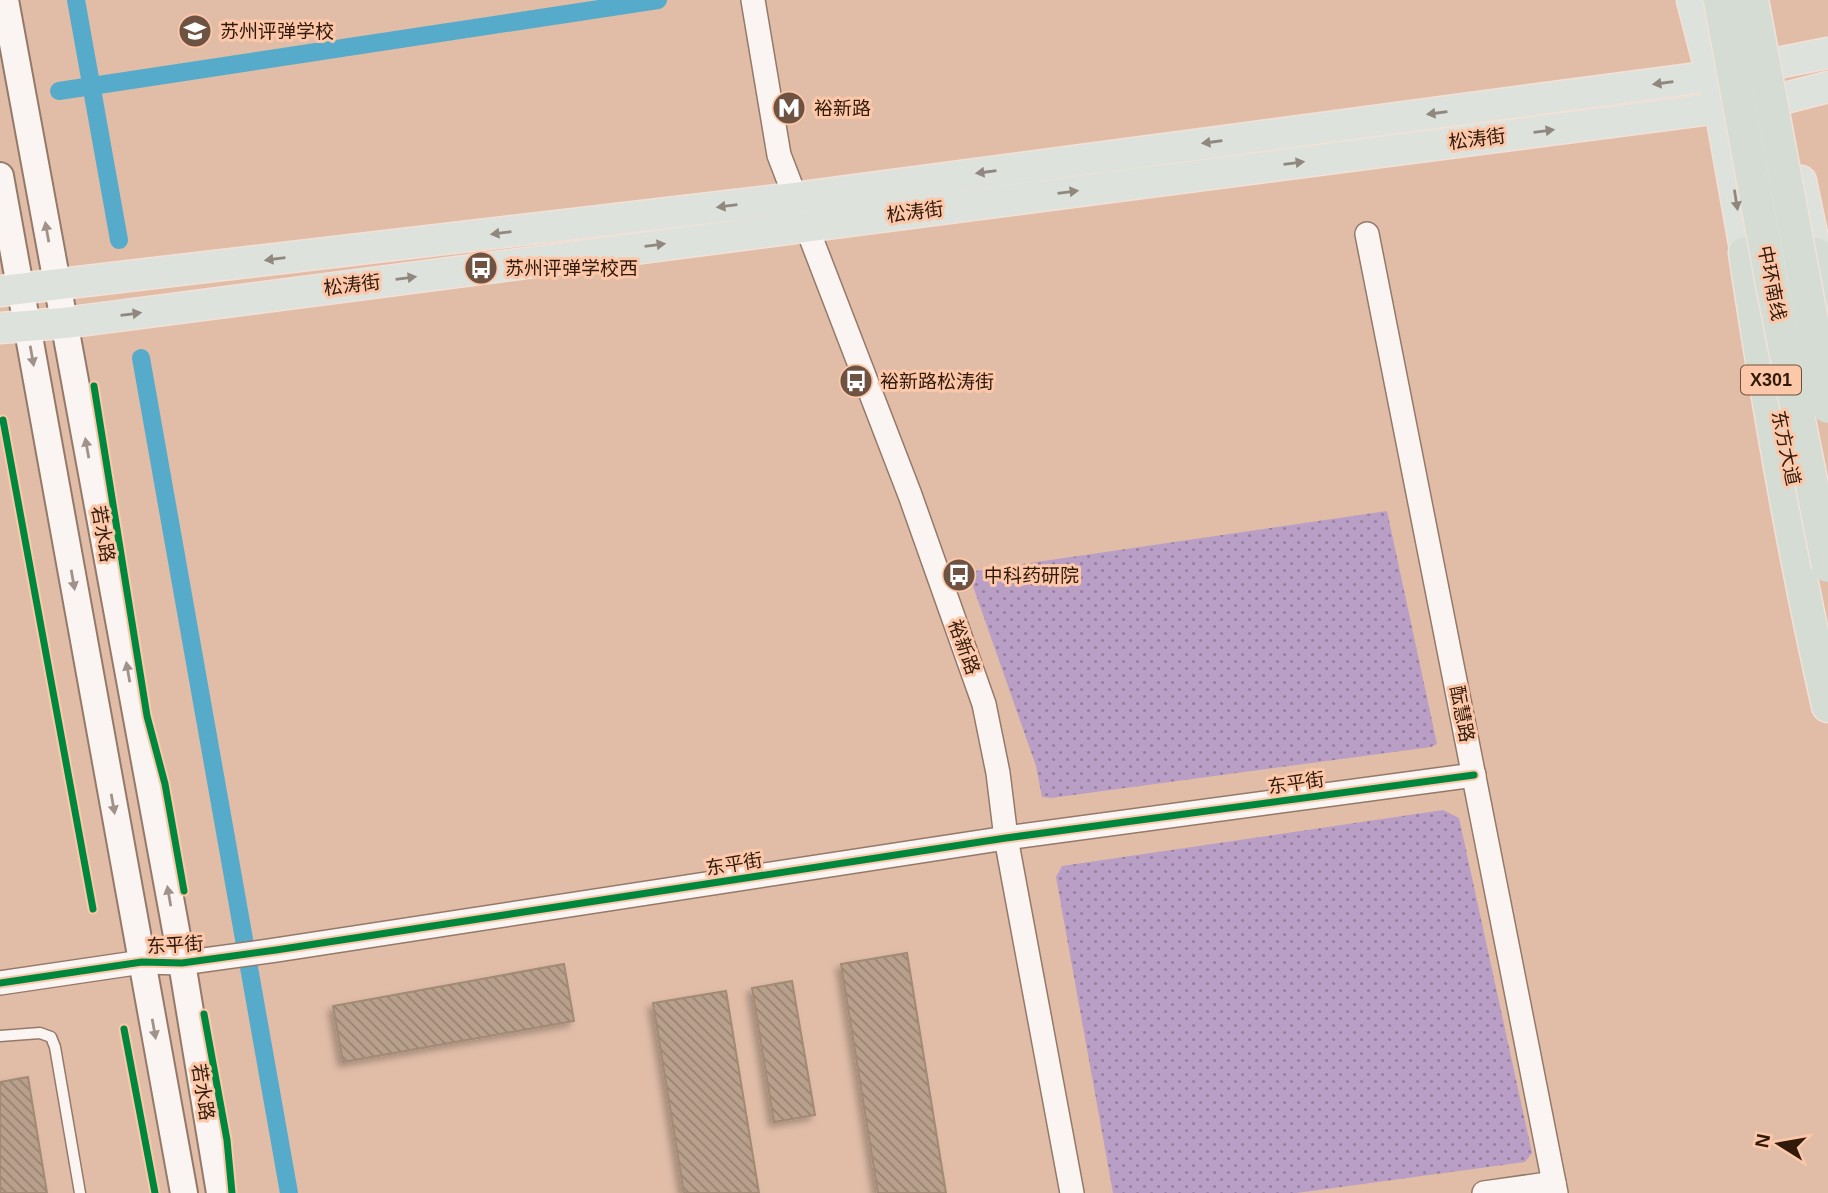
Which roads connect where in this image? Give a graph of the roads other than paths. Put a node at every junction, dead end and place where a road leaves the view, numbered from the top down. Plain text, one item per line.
1 (5, 0) edge
2 (753, 0) edge
3 (1692, 0) edge
4 (1720, 0) edge
5 (1752, 0) edge
6 (1768, 0) edge
7 (1828, 52) edge
8 (1778, 63) junction
9 (1712, 76) junction
10 (1828, 87) edge
11 (1785, 98) junction
12 (1720, 108) junction
13 (0, 176) edge
14 (795, 198) junction
15 (806, 226) junction
16 (1367, 234) dead end
17 (1745, 253) junction
18 (1816, 254) junction
19 (57, 285) junction
20 (1828, 289) edge
21 (10, 290) edge
22 (1828, 311) edge
23 (64, 323) junction
24 (13, 327) edge
25 (1828, 407) edge
26 (1828, 566) edge
27 (1828, 650) edge
28 (1828, 706) edge
29 (1474, 775) junction
30 (1006, 838) junction
31 (142, 962) junction
32 (182, 963) junction
33 (0, 983) edge
34 (0, 1036) edge
35 (1555, 1188) edge
36 (80, 1193) edge
37 (184, 1193) edge
38 (219, 1193) edge
39 (1072, 1193) edge
40 (1484, 1193) edge

19 -> 1 main road, 若水路
2 - 14 street, 裕新路
3 - 9 main road, 东方大道 / X301
4 - 26 highway, 中环南线, bridge
5 - 25 highway, 中环南线, bridge
6 - 8 main road
7 - 8 main road, 松涛街
8 - 9 main road, 松涛街
8 - 11 main road
9 - 12 main road, 东方大道 / X301
9 -> 14 main road, 松涛街
10 - 11 main road, 松涛街
11 - 12 main road, 松涛街
11 - 18 main road
15 -> 12 main road, 松涛街
12 -> 17 main road, 东方大道 / X301
13 - 21 main road, 若水路
14 - 15 street, 裕新路
14 -> 19 main road, 松涛街
23 -> 15 main road, 松涛街
15 - 30 street, 裕新路
16 - 29 street, 酝慧路
17 - 27 main road, 东方大道 / X301
17 - 28 highway
18 - 20 highway
18 - 22 main road
19 - 21 main road, 松涛街
19 - 23 main road, 若水路
21 - 24 main road, 若水路
23 - 24 main road, 松涛街
32 -> 23 main road, 若水路
24 -> 31 main road, 若水路
29 - 30 street, 东平街
29 - 35 street, 酝慧路
30 - 32 street, 东平街
30 - 39 street, 裕新路
31 - 32 street, 东平街
31 - 33 street, 东平街
31 -> 37 main road, 若水路
32 - 38 main road, 若水路
34 - 36 lane
35 - 40 street

